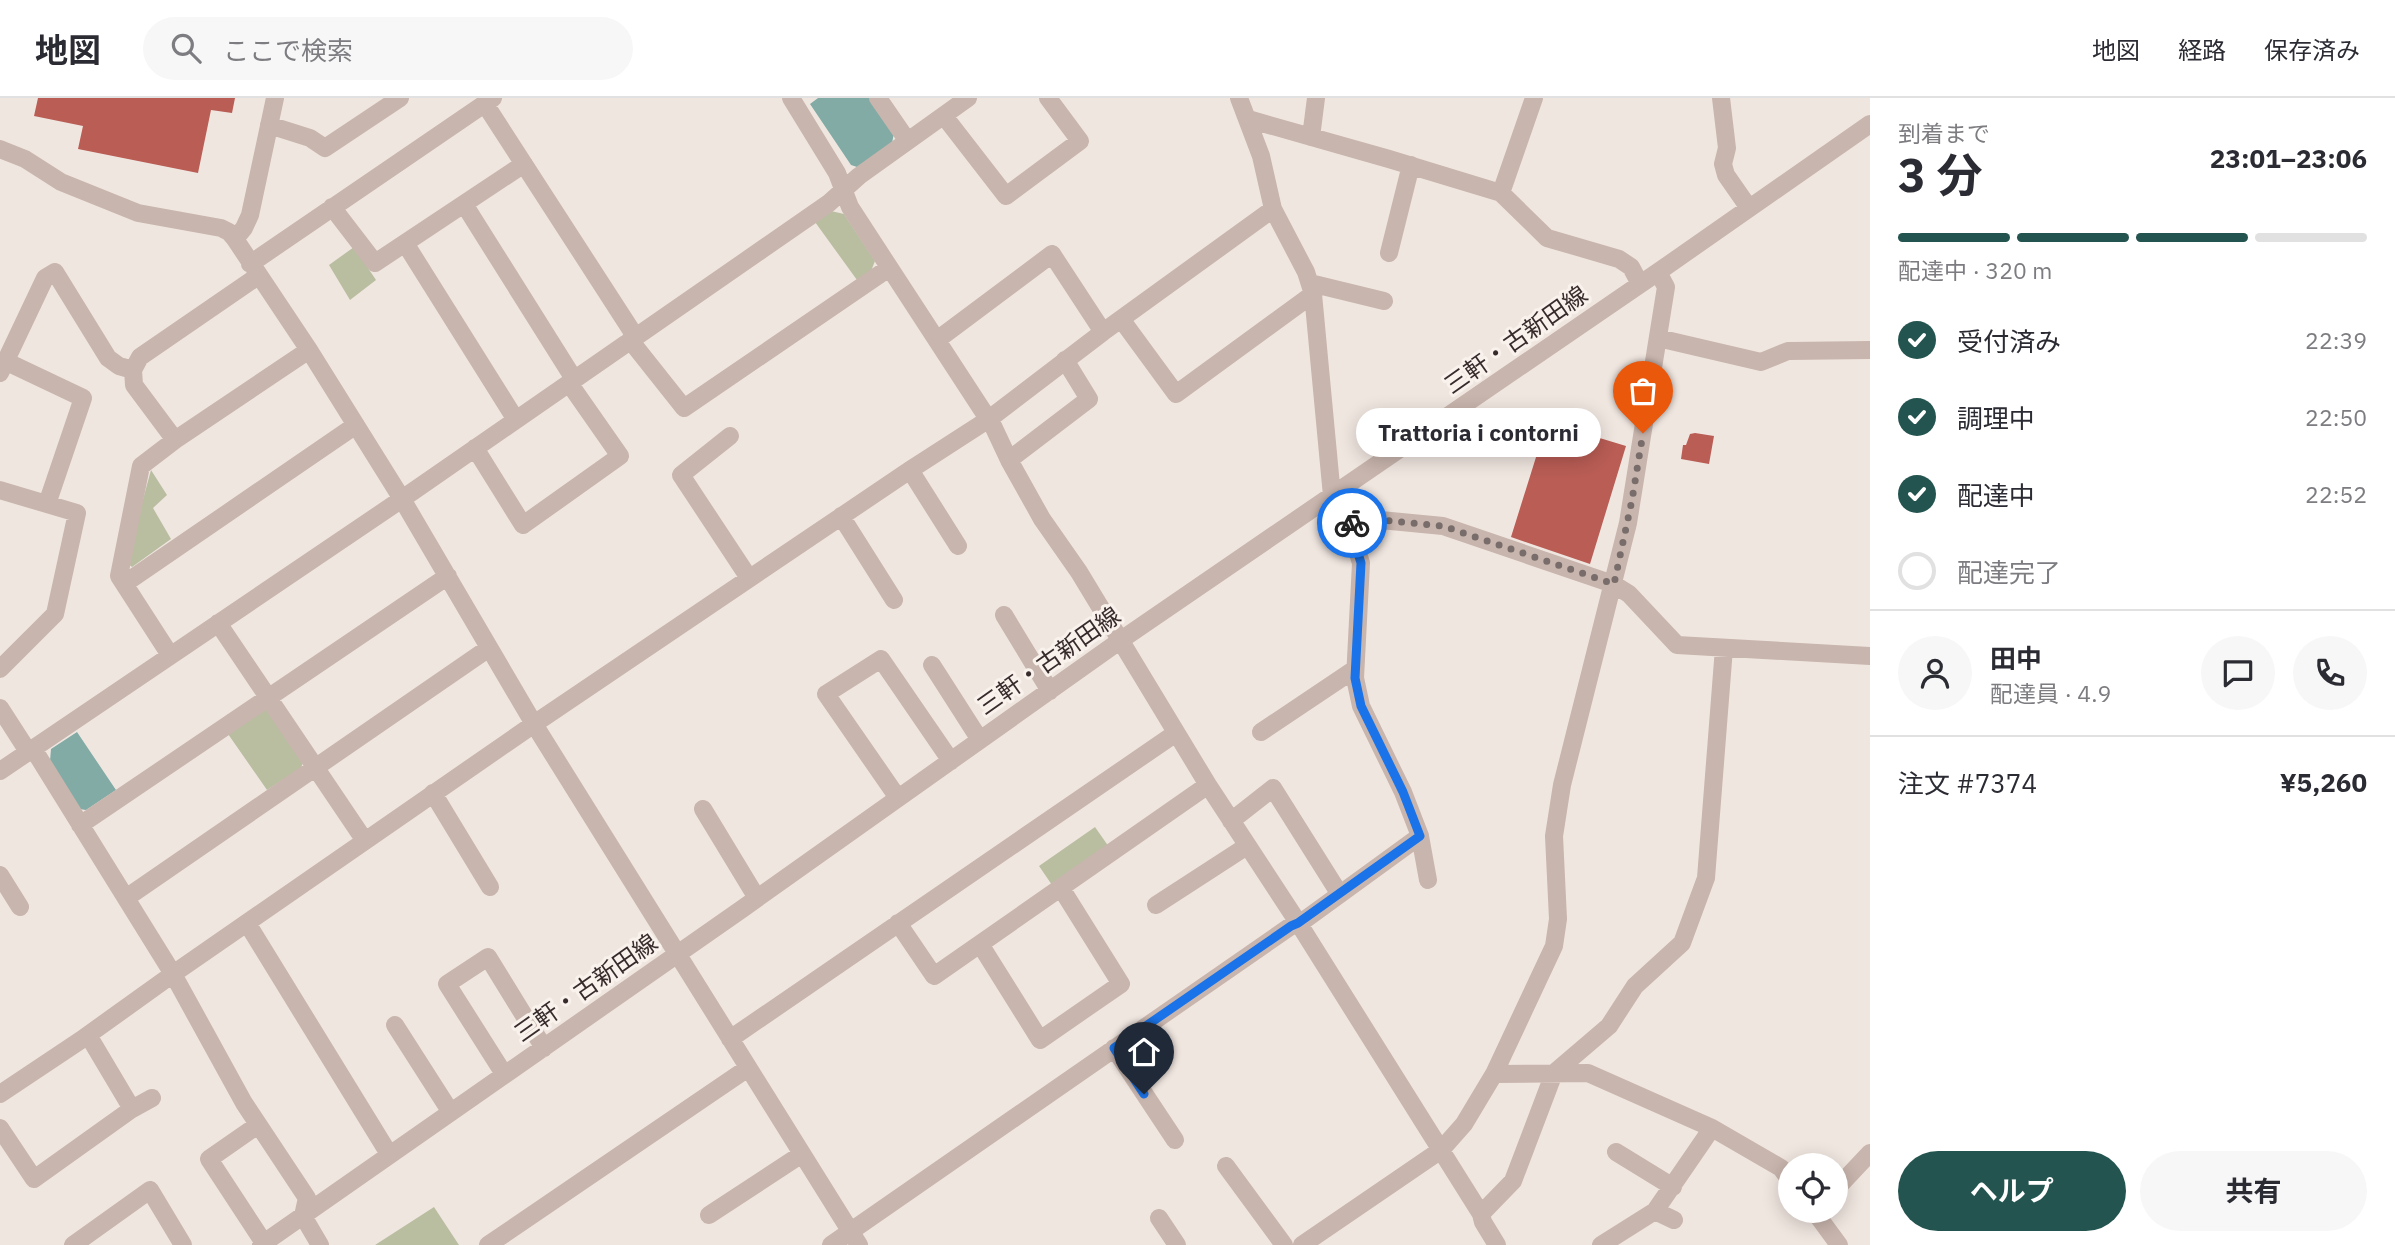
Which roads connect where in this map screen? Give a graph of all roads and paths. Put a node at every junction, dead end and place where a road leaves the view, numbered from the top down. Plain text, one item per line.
1 (275, 98) edge
2 (791, 98) edge
3 (878, 98) edge
4 (968, 98) edge
5 (1048, 98) edge
6 (1239, 98) edge
7 (1316, 98) edge
8 (1534, 98) edge
9 (1721, 98) edge
10 (390, 101) edge
11 (489, 101) edge
12 (944, 116) junction
13 (1248, 119) junction
14 (1870, 124) edge
15 (269, 125) junction
16 (1311, 137) junction
17 (907, 140) junction
18 (0, 149) edge
19 (524, 164) junction
20 (1411, 165) junction
21 (844, 190) junction
22 (1501, 193) junction
23 (464, 204) junction
24 (332, 207) junction
25 (1749, 208) junction
26 (1273, 209) junction
27 (235, 239) junction
28 (405, 243) junction
29 (1389, 253) dead end
30 (889, 268) junction
31 (254, 270) junction
32 (1658, 272) junction
33 (1640, 284) junction
34 (1311, 289) junction
35 (1384, 301) dead end
36 (1121, 319) junction
37 (1103, 332) junction
38 (633, 338) junction
39 (1658, 338) junction
40 (937, 340) junction
41 (309, 350) junction
42 (1870, 350) edge
43 (1065, 360) junction
44 (3, 367) edge
45 (133, 370) junction
46 (571, 381) junction
47 (989, 419) junction
48 (516, 420) junction
49 (356, 425) junction
50 (730, 436) dead end
51 (176, 440) junction
52 (475, 448) junction
53 (1009, 460) junction
54 (909, 470) junction
55 (0, 489) edge
56 (1332, 496) junction
57 (402, 499) junction
58 (47, 504) junction
59 (841, 516) junction
60 (1349, 524) junction
61 (958, 546) dead end
62 (447, 576) junction
63 (749, 579) junction
64 (124, 584) junction
65 (1614, 584) junction
66 (894, 600) dead end
67 (1004, 615) dead end
68 (218, 623) junction
69 (1121, 640) junction
70 (489, 648) junction
71 (1724, 649) junction
72 (170, 655) junction
73 (1870, 656) edge
74 (932, 665) dead end
75 (0, 669) edge
76 (1355, 669) junction
77 (1050, 691) junction
78 (269, 697) junction
79 (0, 708) edge
80 (534, 724) junction
81 (1261, 732) dead end
82 (1176, 733) junction
83 (980, 740) junction
84 (32, 751) junction
85 (951, 761) junction
86 (316, 767) junction
87 (0, 771) edge
88 (1208, 785) junction
89 (433, 793) junction
90 (898, 798) junction
91 (702, 809) dead end
92 (1231, 821) junction
93 (80, 825) junction
94 (1420, 836) junction
95 (365, 841) junction
96 (1247, 846) junction
97 (0, 875) edge
98 (1428, 880) dead end
99 (490, 887) dead end
100 (1061, 888) junction
101 (1339, 893) junction
102 (125, 898) junction
103 (757, 898) junction
104 (1156, 905) dead end
105 (20, 907) dead end
106 (247, 923) junction
107 (898, 923) junction
108 (1298, 923) junction
109 (980, 944) junction
110 (677, 954) junction
111 (173, 974) junction
112 (395, 1025) dead end
113 (88, 1035) junction
114 (730, 1039) junction
115 (544, 1048) junction
116 (1114, 1048) junction
117 (748, 1068) junction
118 (1554, 1073) junction
119 (504, 1074) junction
120 (1494, 1074) junction
121 (0, 1094) edge
122 (152, 1098) dead end
123 (132, 1109) junction
124 (450, 1111) junction
125 (258, 1125) junction
126 (0, 1128) edge
127 (1712, 1128) junction
128 (1175, 1140) dead end
129 (1441, 1150) junction
130 (1616, 1152) dead end
131 (1870, 1153) edge
132 (389, 1154) junction
133 (802, 1154) junction
134 (1226, 1166) dead end
135 (1778, 1166) edge
136 (1848, 1176) edge
137 (1673, 1187) junction
138 (1656, 1211) junction
139 (1481, 1214) junction
140 (303, 1216) junction
141 (709, 1216) dead end
142 (1159, 1218) dead end
143 (1674, 1220) dead end
144 (1823, 1223) edge
145 (854, 1238) edge
146 (262, 1244) edge
147 (73, 1245) edge
148 (183, 1245) edge
149 (320, 1245) edge
150 (488, 1245) edge
151 (831, 1245) edge
152 (1177, 1245) edge
153 (1284, 1245) edge
154 (1301, 1245) edge
155 (1497, 1245) edge
156 (1601, 1245) edge
157 (1839, 1245) edge

1 - 15 street
2 - 21 street
3 - 17 street
4 - 12 street
5 - 12 street
6 - 13 street
7 - 16 street
8 - 22 street
9 - 25 street
10 - 15 street
11 - 19 street
11 - 24 street
12 - 17 street
13 - 16 street
13 - 26 street
14 - 25 street, 三軒・古新田線
15 - 27 street
16 - 20 street
17 - 21 street
18 - 27 street
19 - 23 street
19 - 38 street
20 - 22 street
20 - 29 street
21 - 30 street
21 - 38 street
22 - 33 street
23 - 28 street
23 - 46 street
24 - 28 street
24 - 31 street
25 - 32 street, 三軒・古新田線
26 - 34 street
26 - 36 street
27 - 31 street
28 - 48 street
30 - 38 street
30 - 40 street
31 - 41 street
31 - 45 street
32 - 33 street, 三軒・古新田線
32 - 39 street
33 - 56 street, 三軒・古新田線
34 - 35 street
34 - 36 street
34 - 56 street
36 - 37 street
37 - 40 street
37 - 43 street
38 - 46 street
39 - 42 street
39 - 65 street
40 - 47 street
41 - 49 street
41 - 51 street
43 - 47 street
43 - 53 street
44 - 45 street
44 - 58 street
45 - 51 street
46 - 48 street
46 - 52 street
47 - 53 street
47 - 54 street
48 - 52 street
49 - 57 street
49 - 64 street
50 - 63 street
51 - 64 street
52 - 57 street
53 - 69 street
54 - 59 street
54 - 61 street
55 - 58 street
56 - 60 street
56 - 69 street, 三軒・古新田線
57 - 62 street
57 - 68 street
58 - 75 street
59 - 63 street
59 - 66 street
60 - 65 street
60 - 76 street
62 - 70 street
62 - 78 street
63 - 80 street
64 - 72 street
65 - 71 street
65 - 120 street
67 - 77 street
68 - 72 street
68 - 78 street
69 - 77 street, 三軒・古新田線
69 - 82 street
70 - 80 street
70 - 86 street
71 - 73 street
71 - 118 street
72 - 84 street
74 - 83 street
76 - 81 street
76 - 94 street
77 - 83 street, 三軒・古新田線
78 - 86 street
78 - 93 street
79 - 84 street
80 - 89 street
80 - 110 street
82 - 88 street
82 - 107 street
83 - 85 street, 三軒・古新田線
84 - 87 street
84 - 93 street
85 - 90 street, 三軒・古新田線
85 - 90 street
86 - 95 street
86 - 102 street
88 - 92 street
88 - 100 street
89 - 95 street
89 - 99 street
90 - 103 street, 三軒・古新田線
91 - 103 street
92 - 96 street
92 - 101 street
93 - 102 street
94 - 98 street
94 - 101 street
95 - 106 street
96 - 104 street
96 - 108 street
97 - 105 street
100 - 109 street
100 - 109 street
101 - 108 street
102 - 111 street
103 - 110 street, 三軒・古新田線
106 - 111 street
106 - 132 street
107 - 109 street
107 - 114 street
108 - 116 street
108 - 129 street
110 - 114 street
110 - 115 street, 三軒・古新田線
111 - 113 street
111 - 125 street
112 - 124 street
113 - 121 street
113 - 123 street
114 - 117 street
115 - 119 street, 三軒・古新田線
115 - 119 street
116 - 128 street
116 - 145 street
117 - 133 street
117 - 150 street
118 - 120 street
118 - 127 street
118 - 139 street
119 - 124 street, 三軒・古新田線
120 - 129 street
122 - 123 street
123 - 126 street
124 - 132 street, 三軒・古新田線
125 - 140 street
125 - 146 street
127 - 135 street
127 - 137 street
129 - 139 street
129 - 154 street
130 - 137 street
131 - 136 street
132 - 140 street, 三軒・古新田線
133 - 141 street
133 - 145 street
134 - 153 street
137 - 138 street
138 - 143 street
138 - 156 street
139 - 155 street
140 - 146 street, 三軒・古新田線
140 - 149 street
142 - 152 street
144 - 157 street
145 - 151 street
147 - 148 street

